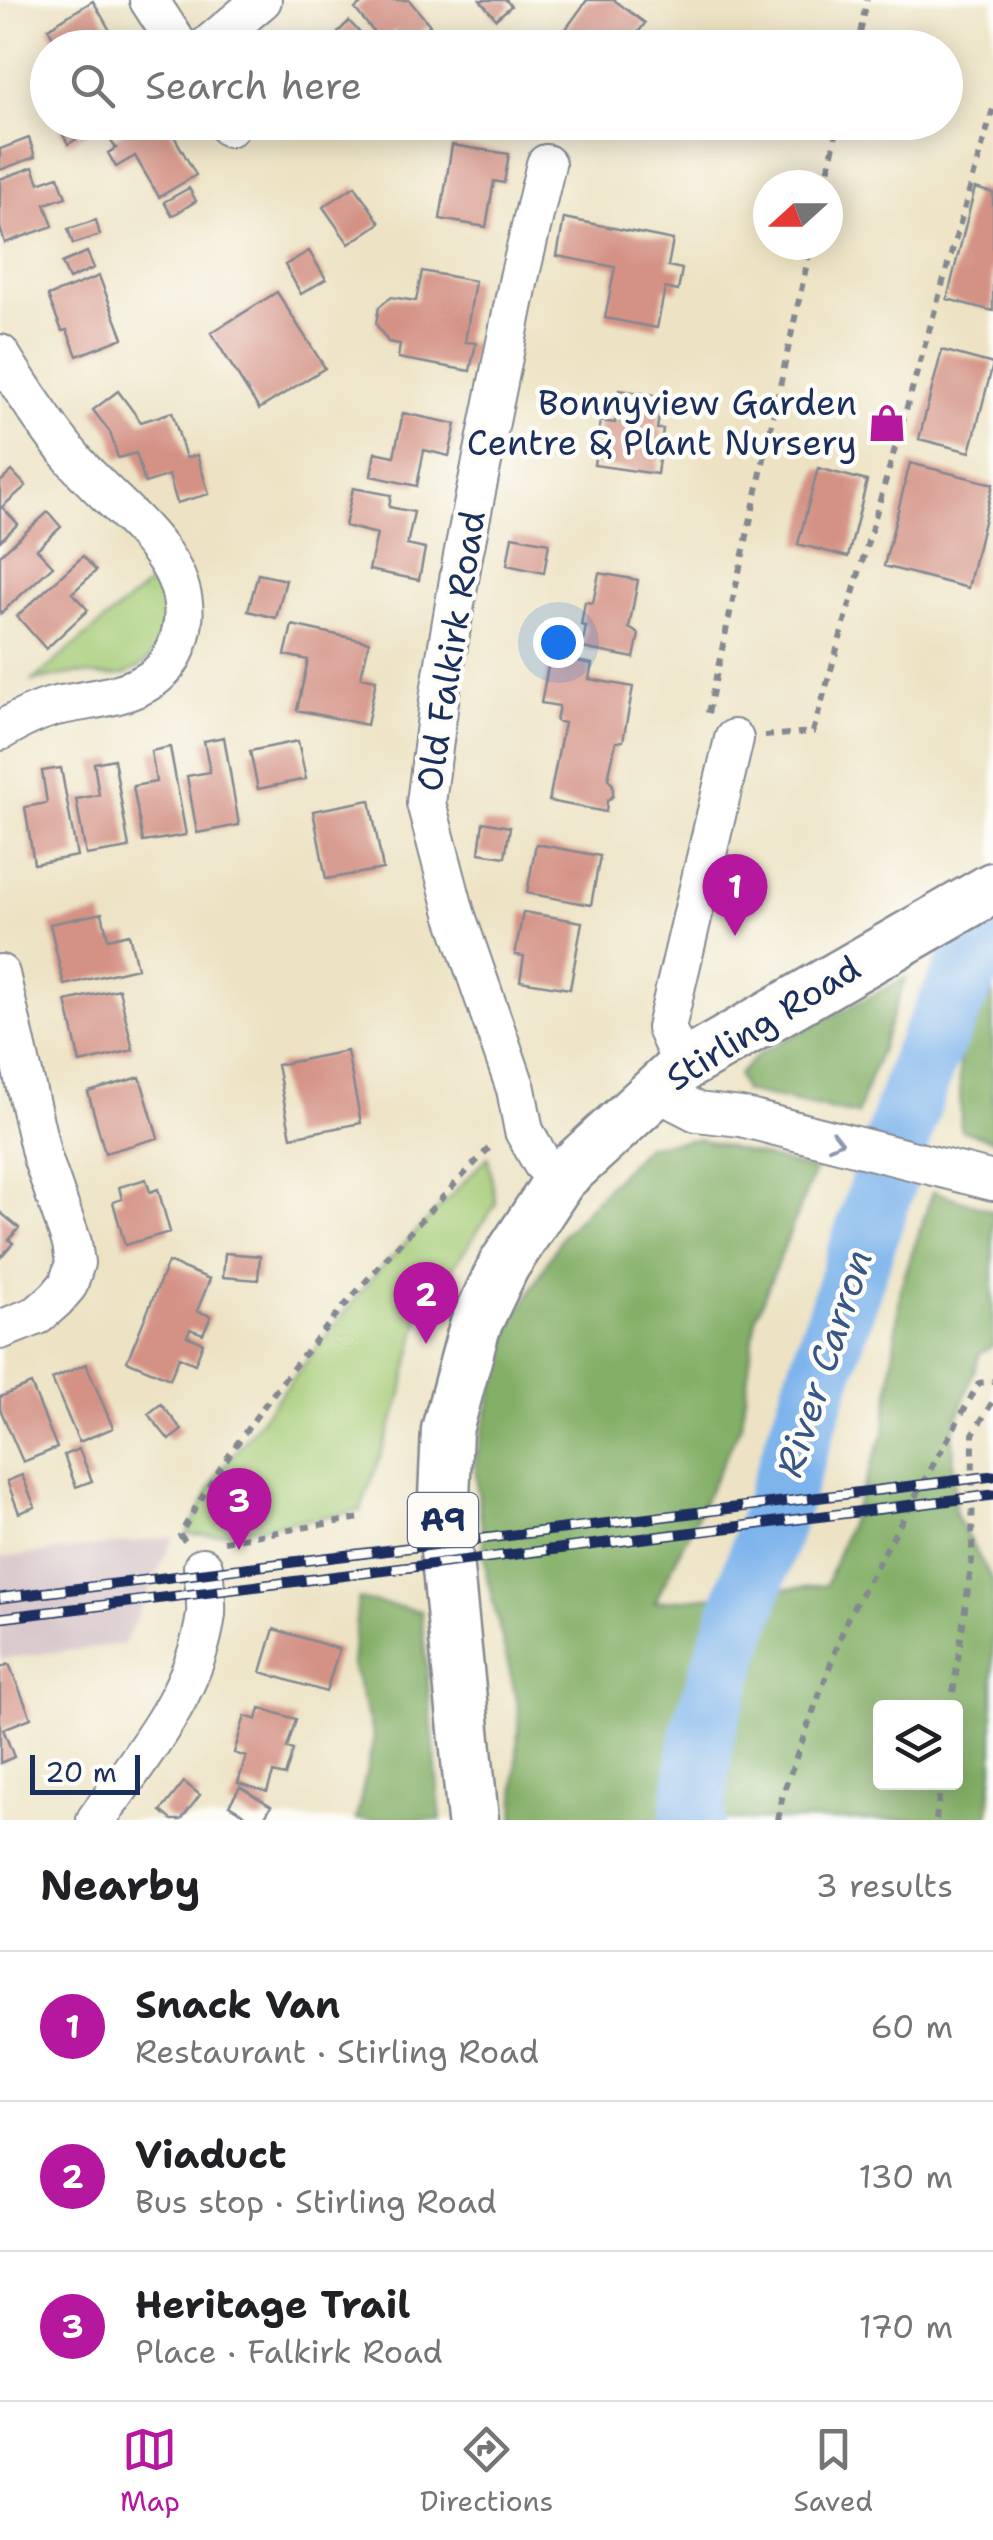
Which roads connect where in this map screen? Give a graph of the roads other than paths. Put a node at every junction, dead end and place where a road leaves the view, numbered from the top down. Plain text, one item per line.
1 (148, 0) edge
2 (262, 0) edge
3 (168, 30) edge
4 (226, 30) edge
5 (546, 164) dead end
6 (0, 354) edge
7 (0, 731) edge
8 (720, 731) road end
9 (993, 888) edge
10 (0, 974) edge
11 (669, 1078) junction
12 (561, 1178) junction
13 (985, 1179) edge
14 (0, 1330) edge
15 (196, 1557) road end
16 (96, 1820) edge
17 (473, 1820) edge

1 - 3 street
2 - 4 street
5 - 12 street, Old Falkirk Road
6 - 7 street
8 - 11 street
9 - 11 main road, Stirling Road / A9
10 - 14 street
11 - 12 main road, Stirling Road / A9
11 -> 13 street
12 - 17 main road, Stirling Road / A9
15 - 16 street

